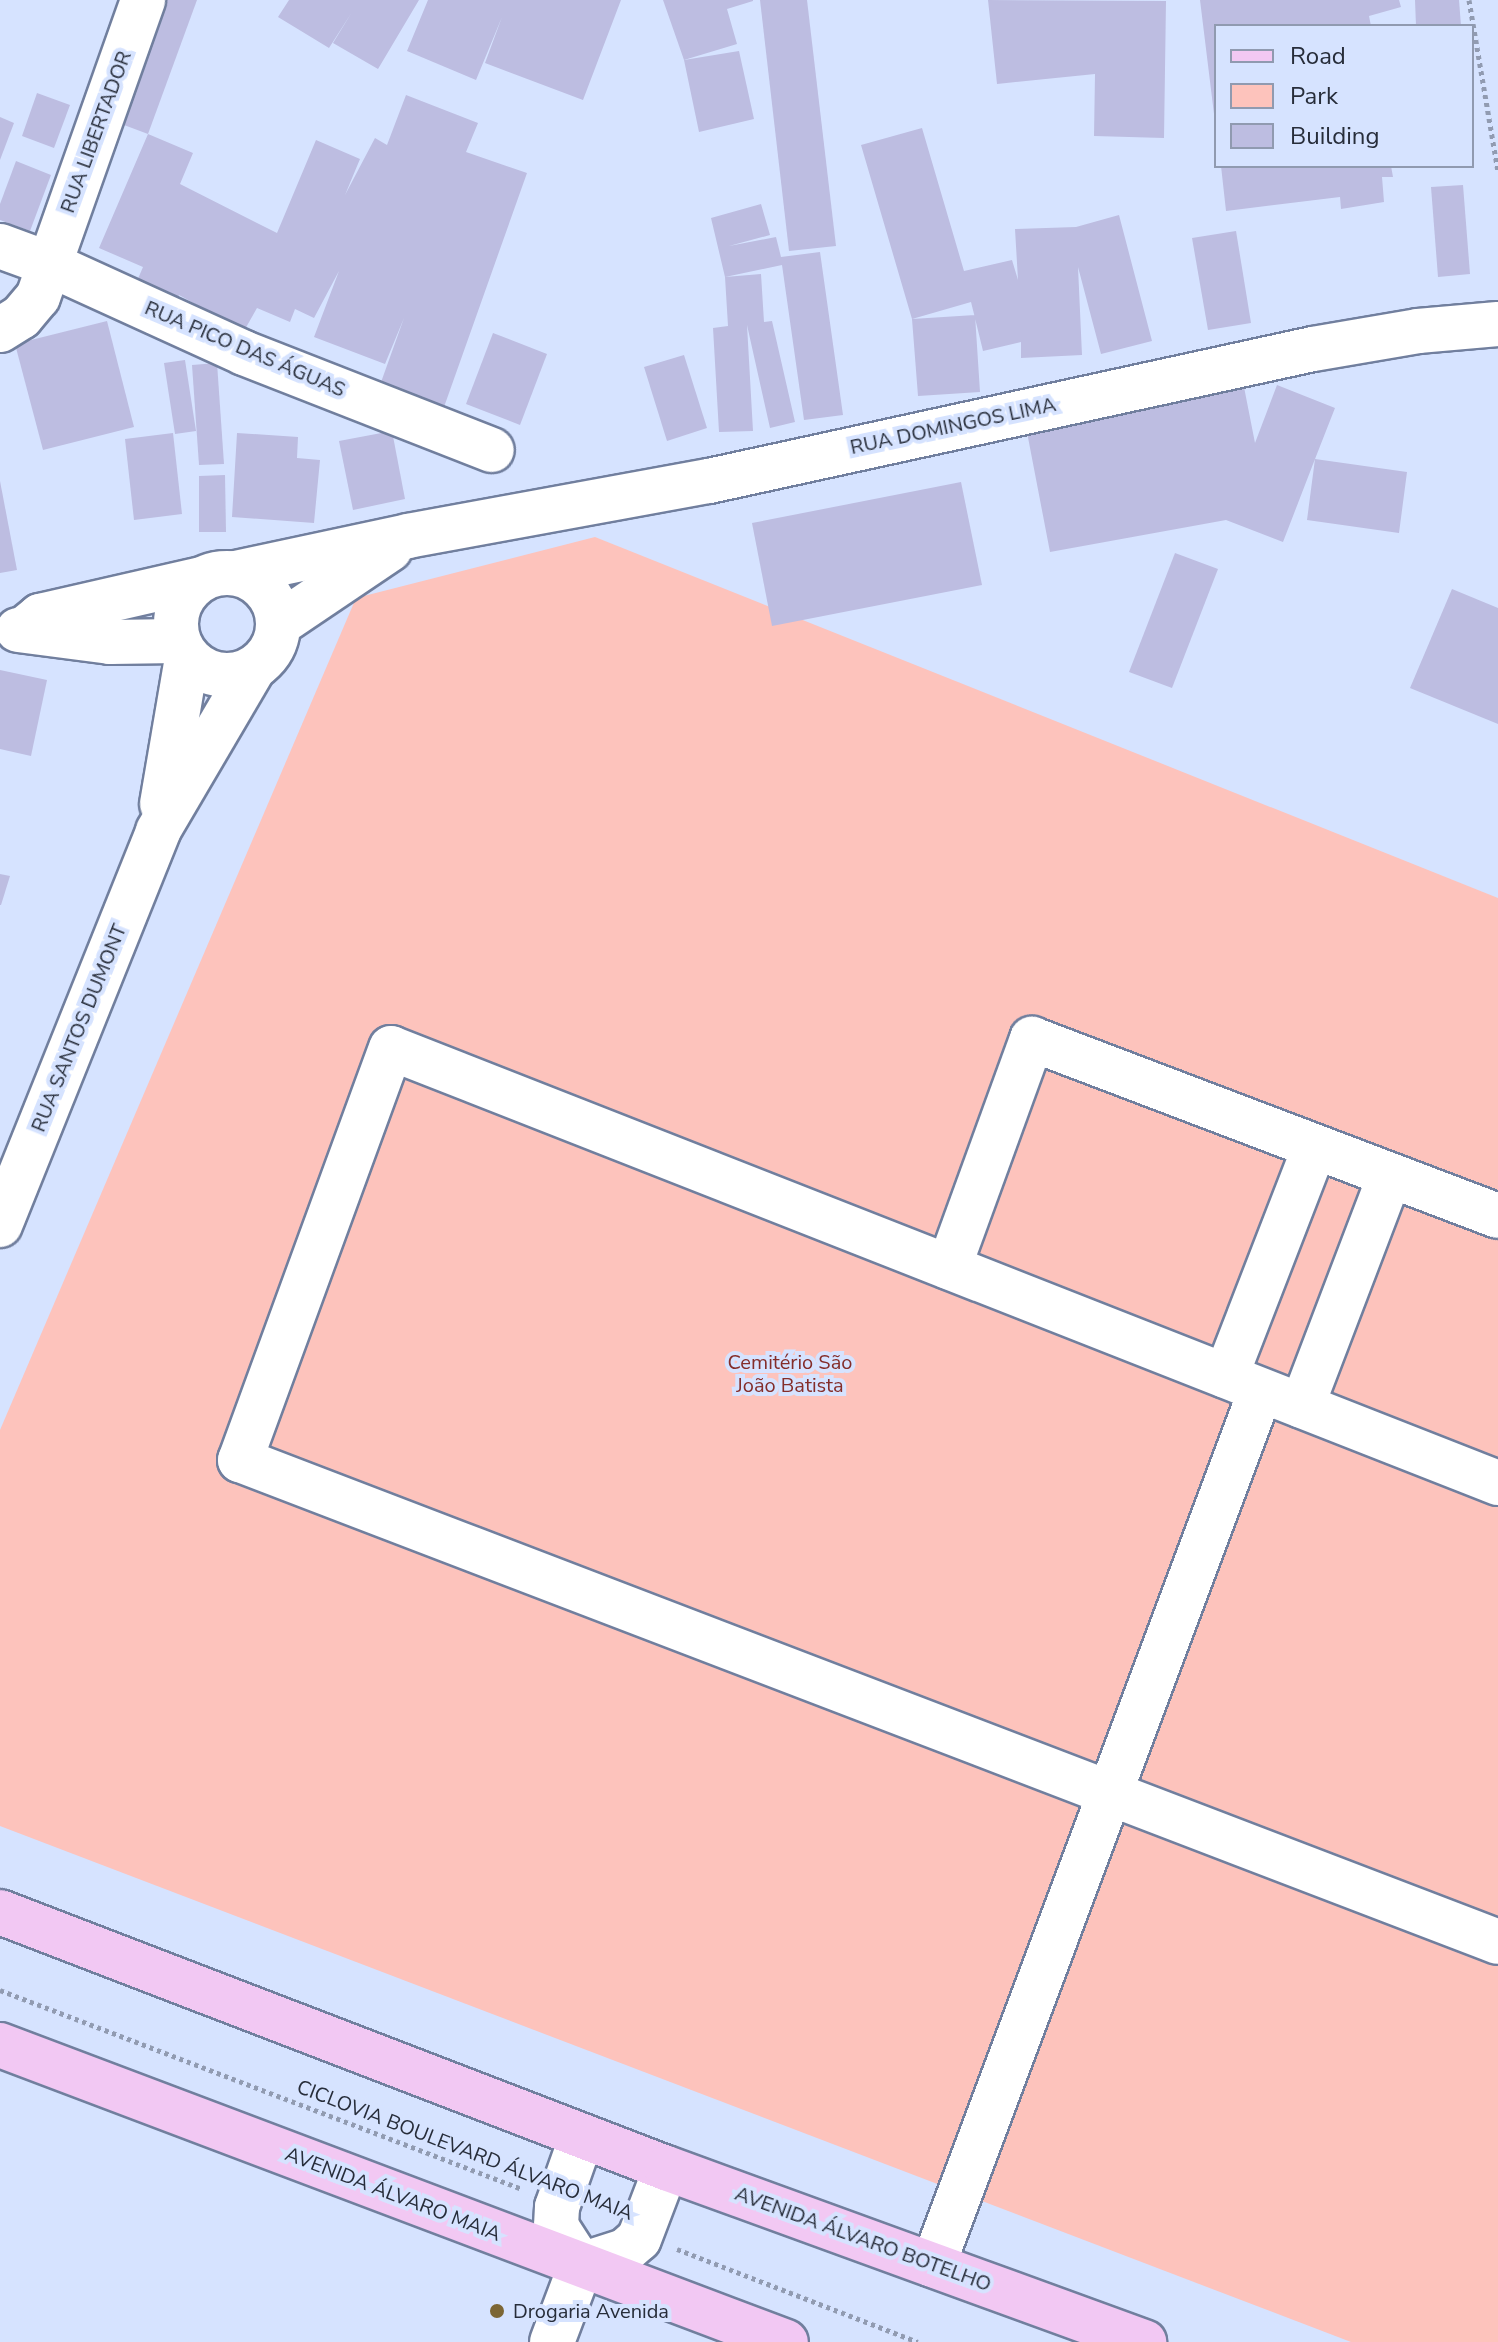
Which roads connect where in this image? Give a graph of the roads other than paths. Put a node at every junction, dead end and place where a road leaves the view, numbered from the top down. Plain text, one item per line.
1 (143, 0) edge
2 (0, 246) edge
3 (49, 264) junction
4 (1498, 324) edge
5 (0, 330) edge
6 (492, 450) dead end
7 (408, 536) junction
8 (218, 576) junction
9 (279, 624) junction
10 (12, 631) edge
11 (182, 649) junction
12 (253, 669) junction
13 (158, 831) junction
14 (1315, 1147) junction
15 (1390, 1175) junction
16 (1498, 1216) edge
17 (0, 1225) edge
18 (949, 1267) junction
19 (1244, 1383) junction
20 (1302, 1406) junction
21 (1498, 1483) edge
22 (1110, 1793) junction
23 (0, 1912) edge
24 (1498, 1942) edge
25 (0, 2045) edge
26 (582, 2136) junction
27 (666, 2168) junction
28 (581, 2265) junction
29 (933, 2265) junction
30 (552, 2342) edge
31 (786, 2342) edge
32 (1144, 2342) edge

1 - 3 street, RUA LIBERTADOR
2 - 3 street, RUA PICO DAS ÁGUAS
3 - 5 street, RUA LIBERTADOR
3 - 6 street, RUA PICO DAS ÁGUAS
4 - 7 street, RUA DOMINGOS LIMA
7 - 8 street, RUA DOMINGOS LIMA
7 - 9 street, RUA DOMINGOS LIMA
8 - 9 street
8 - 10 street, RUA DOMINGOS LIMA
8 - 11 street
9 - 12 street
10 - 11 street, RUA DOMINGOS LIMA
11 - 12 street
11 - 13 street, RUA SANTOS DUMONT
12 - 13 street, RUA SANTOS DUMONT
13 - 17 street, RUA SANTOS DUMONT
14 - 15 street
14 - 18 street
14 - 19 street
15 - 16 street
15 - 20 street
18 - 19 street
18 - 22 street
19 - 20 street
19 - 22 street
20 - 21 street
22 - 24 street
22 - 29 street
23 - 26 main road
25 - 28 main road, AVENIDA ÁLVARO MAIA
26 - 27 main road, AVENIDA ÁLVARO BOTELHO
26 - 28 street
27 - 28 street
27 - 29 main road, AVENIDA ÁLVARO BOTELHO
28 - 30 street
28 - 31 main road, AVENIDA ÁLVARO MAIA
29 - 32 main road, AVENIDA ÁLVARO BOTELHO

